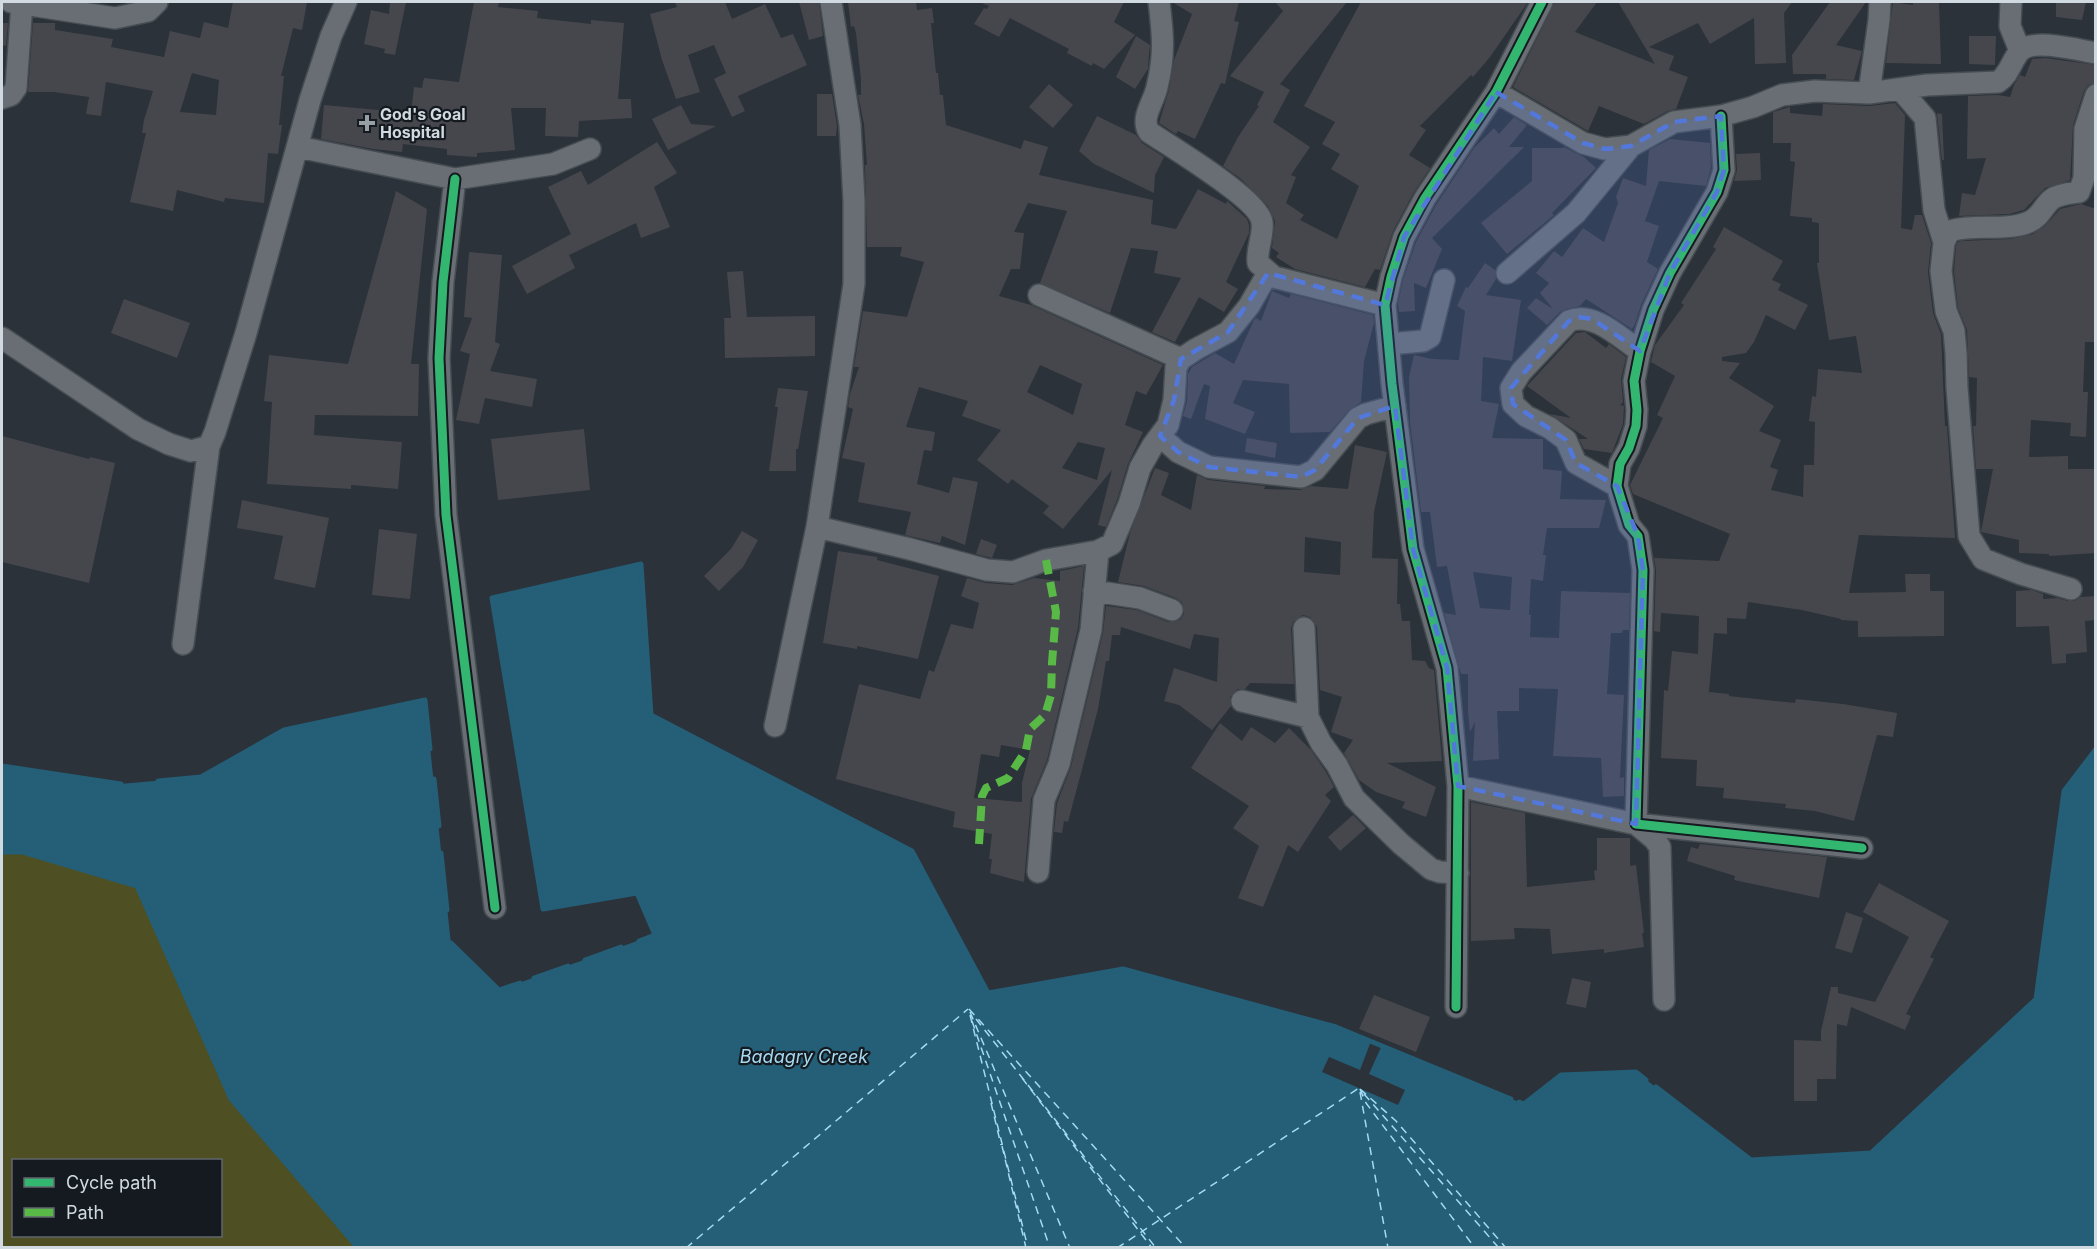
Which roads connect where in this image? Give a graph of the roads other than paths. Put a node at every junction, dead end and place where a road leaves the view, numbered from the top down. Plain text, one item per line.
1 (17, 2) edge
2 (157, 2) edge
3 (346, 2) edge
4 (831, 2) edge
5 (1159, 2) edge
6 (1542, 2) edge
7 (1880, 2) edge
8 (2011, 2) edge
9 (2020, 51) junction
10 (2096, 53) edge
11 (1900, 89) junction
12 (1496, 92) junction
13 (1869, 93) junction
14 (2096, 95) edge
15 (2, 98) edge
16 (1721, 116) junction
17 (1631, 146) junction
18 (298, 147) junction
19 (590, 149) dead end
20 (455, 178) junction
21 (2087, 198) edge
22 (1944, 242) junction
23 (1269, 273) junction
24 (1507, 273) dead end
25 (1444, 280) dead end
26 (1039, 295) dead end
27 (1385, 305) junction
28 (2, 338) edge
29 (1389, 344) junction
30 (1640, 351) junction
31 (1180, 359) junction
32 (1395, 406) junction
33 (1160, 436) junction
34 (209, 446) junction
35 (1617, 486) junction
36 (817, 527) junction
37 (1098, 551) junction
38 (2071, 589) dead end
39 (1094, 591) junction
40 (1172, 610) dead end
41 (1304, 628) dead end
42 (183, 644) dead end
43 (1242, 701) dead end
44 (1308, 717) junction
45 (774, 726) dead end
46 (1458, 786) junction
47 (1636, 824) junction
48 (1862, 848) dead end
49 (1038, 872) dead end
50 (1458, 873) junction
51 (495, 908) dead end
52 (1664, 1000) dead end
53 (1456, 1007) dead end

1 - 2 street
1 - 15 street
3 - 18 street
4 - 36 street
5 - 23 street
6 - 12 street
7 - 13 street
8 - 9 street
9 - 10 street
9 - 11 street
11 - 13 street
11 - 22 street
12 - 17 street
12 - 27 street
13 - 16 street
14 - 21 street
16 - 17 street
16 - 30 street
17 - 24 street
18 - 20 street
18 - 34 street
19 - 20 street
20 - 51 street
21 - 22 street
22 - 38 street
23 - 27 street
23 - 31 street
25 - 29 street
26 - 31 street
27 - 29 street
28 - 34 street
29 - 32 street
30 - 35 street
30 - 35 street
31 - 33 street
32 - 33 street
32 - 46 street
33 - 37 street
34 - 42 street
35 - 47 street
36 - 37 street
36 - 45 street
37 - 39 street
39 - 40 street
39 - 49 street
41 - 44 street
43 - 44 street
44 - 50 street
46 - 47 street
46 - 50 street
47 - 48 street
47 - 52 street
50 - 53 street

